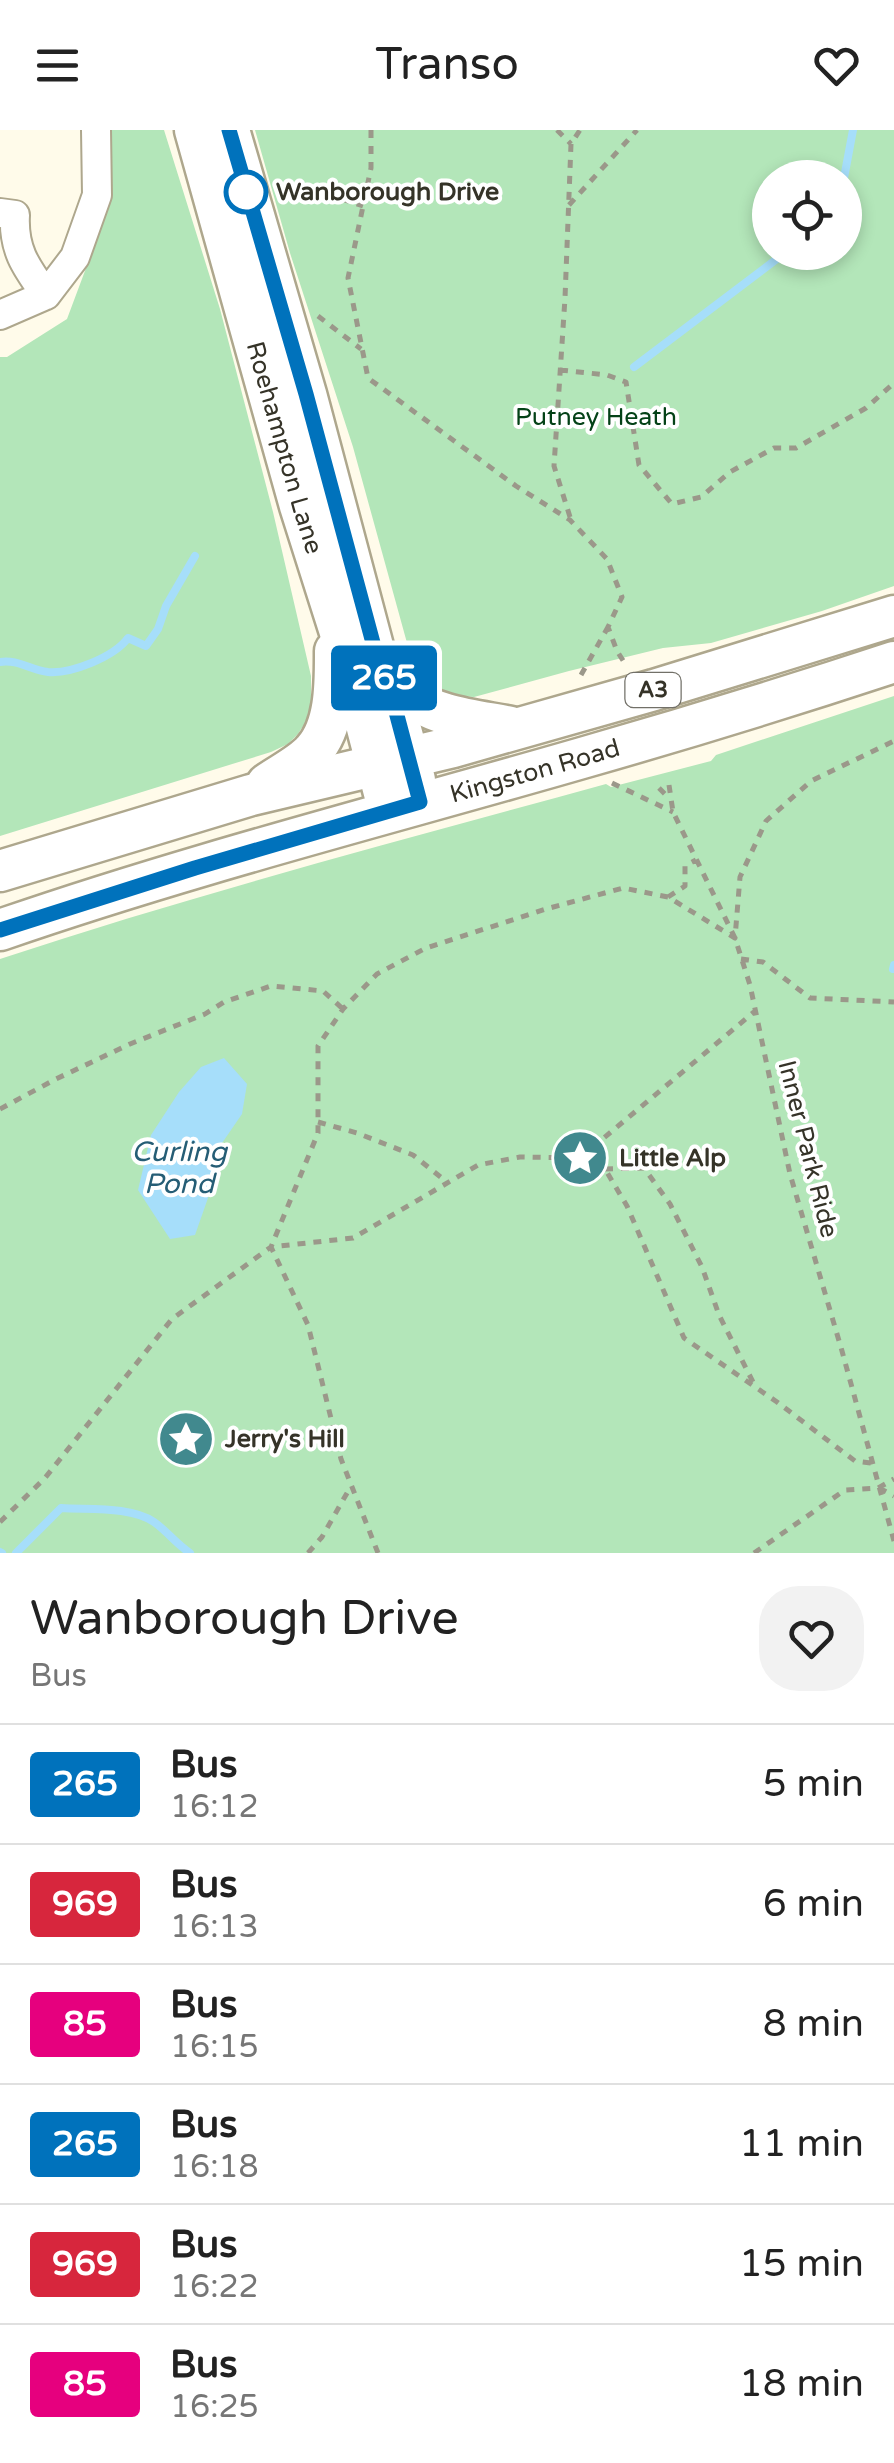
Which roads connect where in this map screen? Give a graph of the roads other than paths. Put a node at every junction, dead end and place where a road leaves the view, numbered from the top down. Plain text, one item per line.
1 (96, 130) edge
2 (195, 130) edge
3 (229, 130) edge
4 (0, 213) edge
5 (46, 295) junction
6 (0, 316) edge
7 (894, 616) edge
8 (336, 619) junction
9 (376, 654) junction
10 (894, 662) edge
11 (516, 728) junction
12 (393, 761) junction
13 (252, 795) junction
14 (405, 806) junction
15 (0, 872) edge
16 (0, 930) edge

1 - 5 street
2 - 8 highway, Roehampton Lane
3 - 9 highway, Roehampton Lane
4 - 5 street
5 - 6 street
7 - 11 highway, Kingston Road / A3
8 - 12 highway, Roehampton Lane
8 - 13 highway
9 - 11 highway
9 - 12 highway, Roehampton Lane
10 - 14 highway, Kingston Road / A3
11 - 12 highway, Kingston Road / A3
12 - 13 highway, Kingston Road / A3
12 - 14 highway
13 - 15 highway, Kingston Road / A3
14 - 16 highway, Kingston Road / A3

